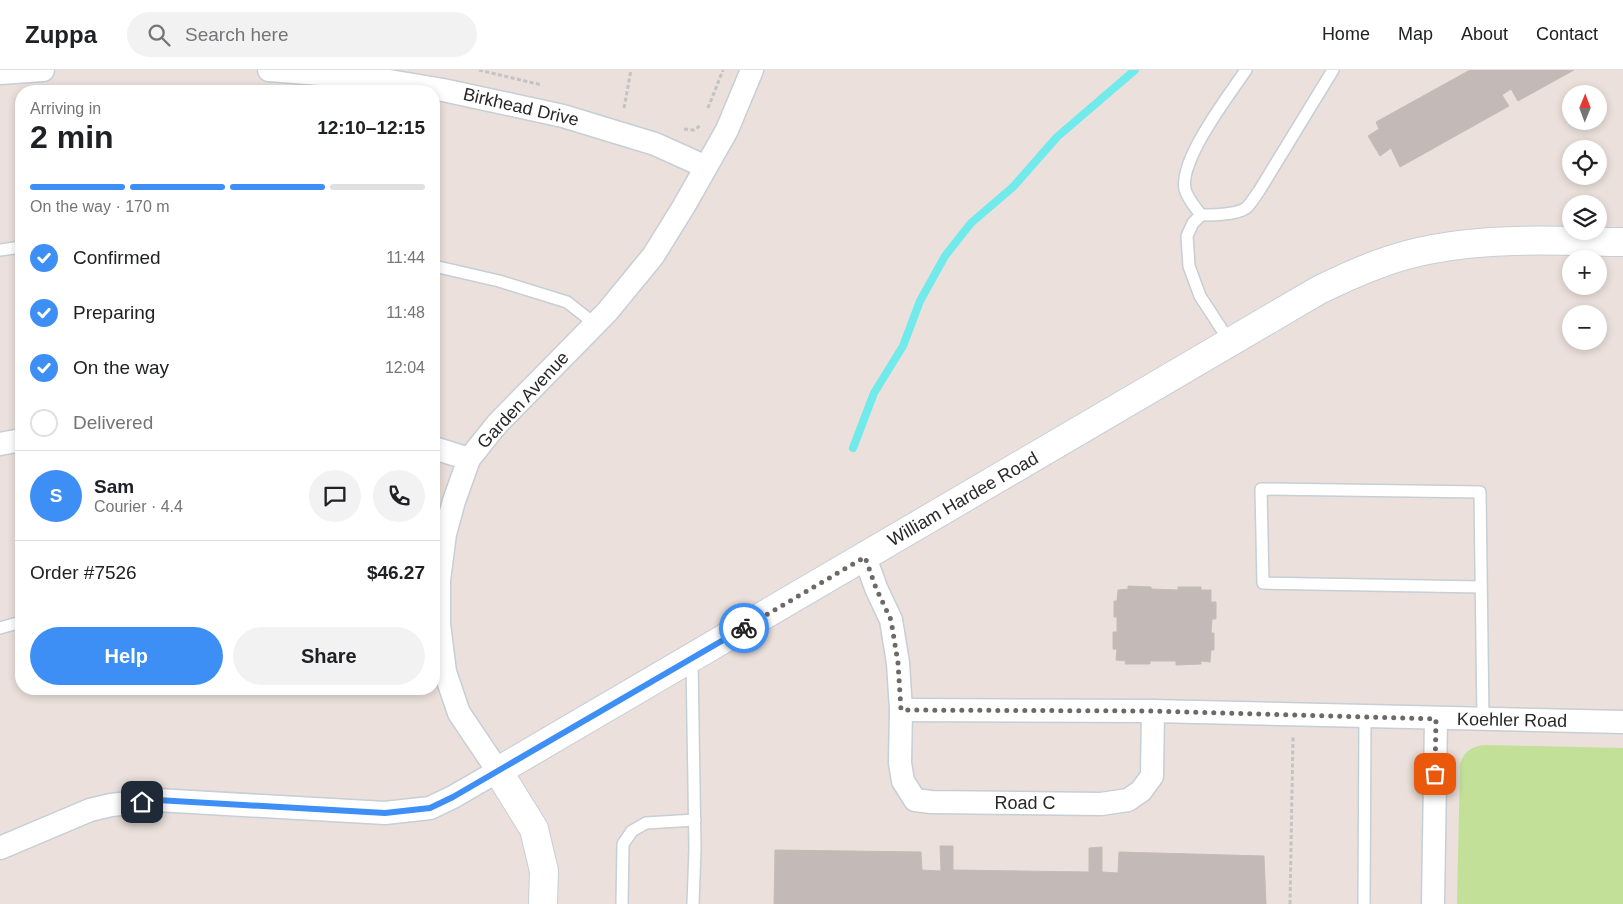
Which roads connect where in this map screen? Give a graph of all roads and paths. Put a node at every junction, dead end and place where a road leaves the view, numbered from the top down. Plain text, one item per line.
1 (44, 70) edge
2 (269, 70) edge
3 (479, 70) edge
4 (631, 70) edge
5 (723, 70) edge
6 (752, 70) edge
7 (1246, 70) edge
8 (1333, 70) edge
9 (0, 74) edge
10 (413, 85) edge
11 (550, 87) dead end
12 (440, 90) edge
13 (616, 106) dead end
14 (624, 108) junction
15 (707, 110) dead end
16 (632, 111) dead end
17 (704, 118) dead end
18 (679, 127) dead end
19 (706, 167) junction
20 (1201, 215) junction
21 (1623, 242) edge
22 (15, 248) edge
23 (0, 250) edge
24 (440, 267) edge
25 (595, 324) junction
26 (1230, 342) junction
27 (15, 441) edge
28 (0, 444) edge
29 (440, 450) edge
30 (469, 459) junction
31 (865, 557) junction
32 (440, 572) edge
33 (1481, 587) junction
34 (15, 624) edge
35 (0, 628) edge
36 (440, 641) edge
37 (692, 658) junction
38 (901, 710) junction
39 (1153, 711) junction
40 (1293, 715) junction
41 (1365, 717) junction
42 (1436, 719) junction
43 (1482, 720) junction
44 (1623, 722) edge
45 (498, 771) junction
46 (695, 820) junction
47 (0, 848) edge
48 (543, 904) edge
49 (622, 904) edge
50 (693, 904) edge
51 (1290, 904) edge
52 (1364, 904) edge
53 (1433, 904) edge

1 - 9 street
2 - 10 street, Birkhead Drive
3 - 11 path
4 - 14 path
5 - 15 path
6 - 19 street, Garden Avenue
7 - 20 lane
8 - 20 lane
12 - 19 street, Birkhead Drive
13 - 14 path
14 - 16 path
17 - 18 path
19 - 25 street, Garden Avenue
20 - 26 lane
21 - 26 street, William Hardee Road
22 - 23 lane
24 - 25 lane
25 - 30 street, Garden Avenue
26 - 31 street, William Hardee Road
27 - 28 street
29 - 30 street
30 - 32 street, Garden Avenue
31 - 37 street, William Hardee Road
31 - 38 street
33 - 33 lane
33 - 43 lane
34 - 35 lane
36 - 45 street, Garden Avenue
37 - 45 street, William Hardee Road
37 - 46 lane
38 - 39 street, Koehler Road
38 - 39 street, Road C
39 - 40 street, Koehler Road
40 - 41 street, Koehler Road
40 - 51 path
41 - 42 street, Koehler Road
41 - 52 lane
42 - 43 street, Koehler Road
42 - 53 street
43 - 44 street, Koehler Road
45 - 47 street, William Hardee Road
45 - 48 street, Garden Avenue
46 - 49 lane
46 - 50 lane

